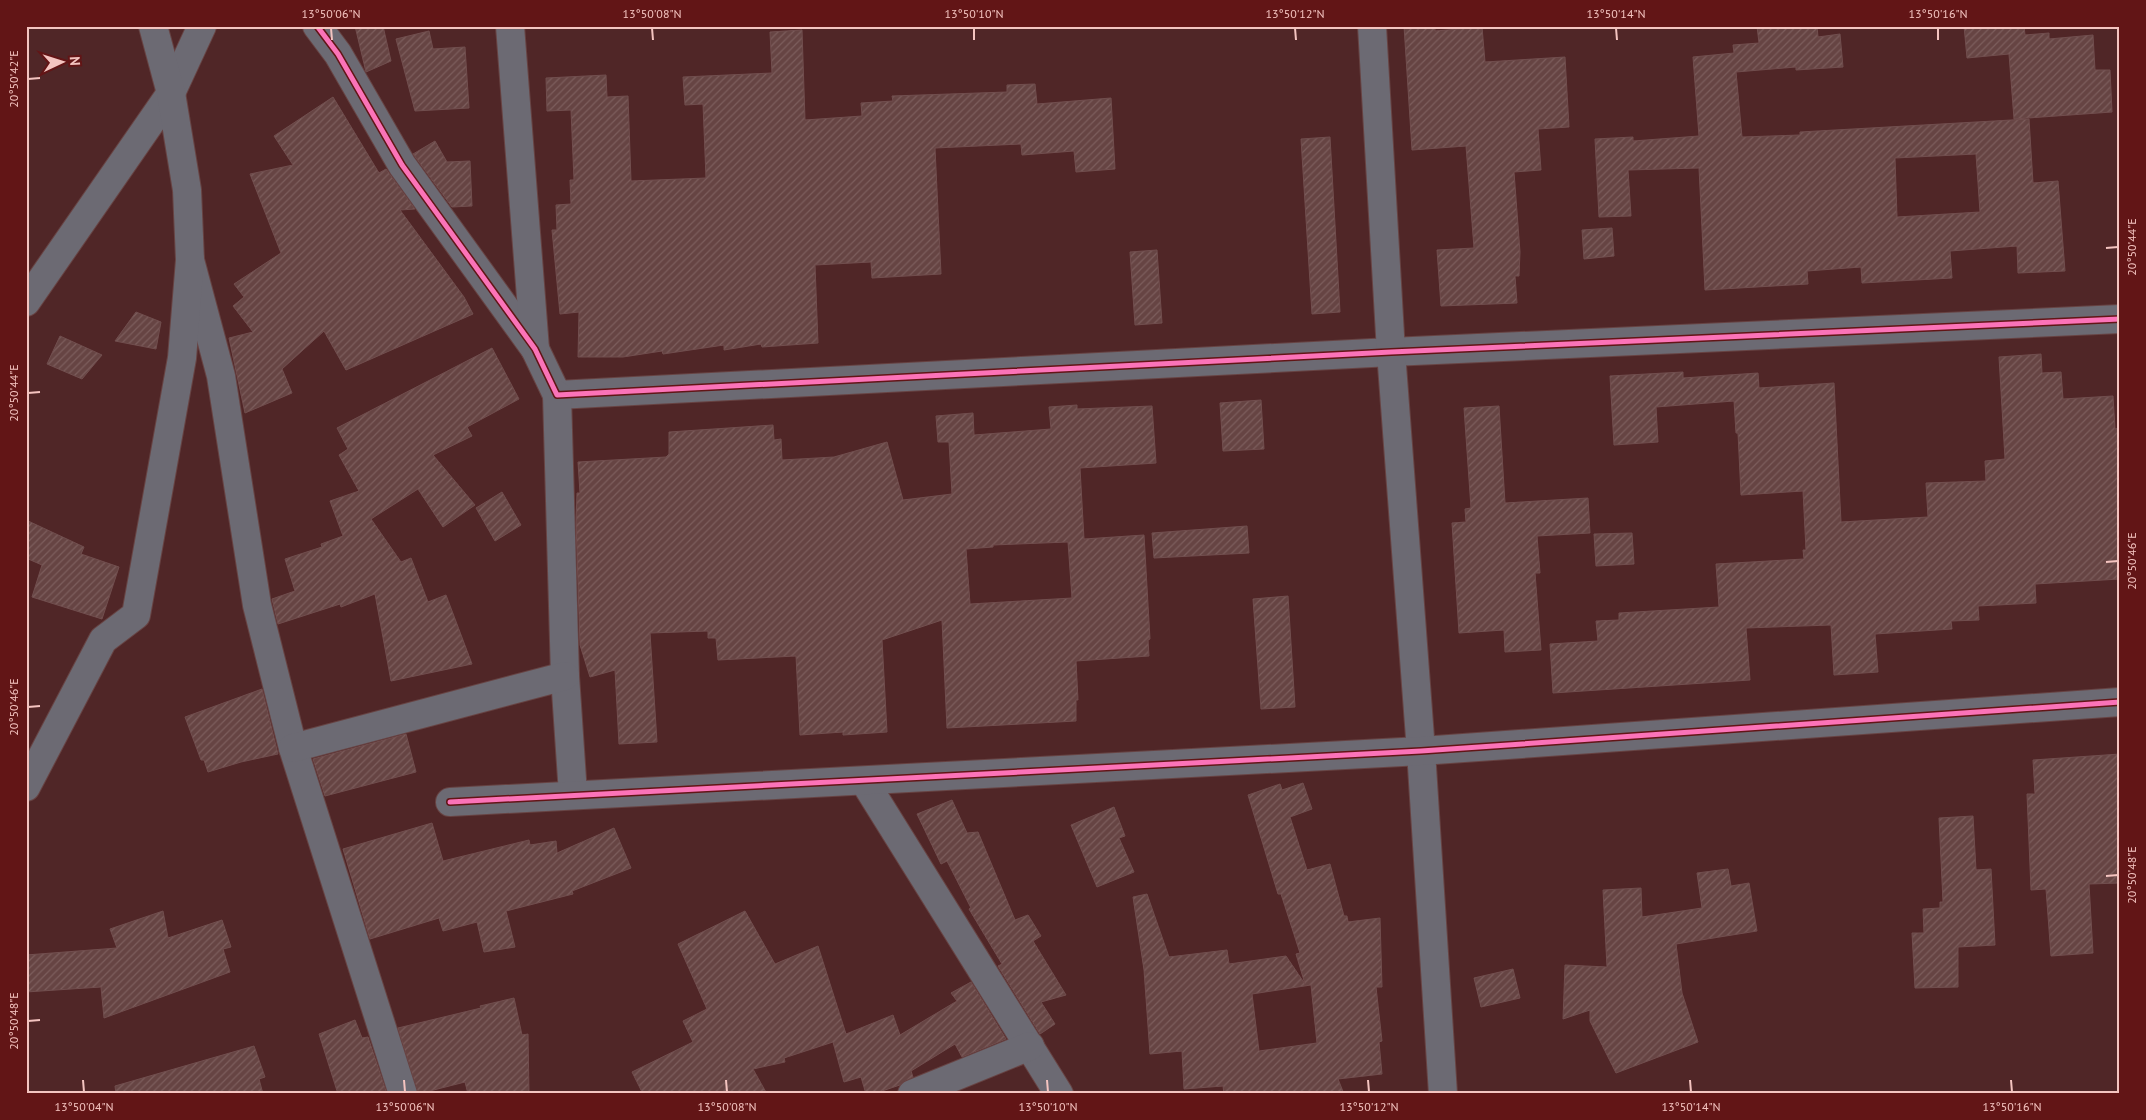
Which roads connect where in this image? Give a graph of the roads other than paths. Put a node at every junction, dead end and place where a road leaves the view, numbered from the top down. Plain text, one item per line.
1 (153, 26) edge
2 (202, 26) edge
3 (317, 26) edge
4 (510, 26) edge
5 (1372, 26) edge
6 (171, 94) junction
7 (190, 260) junction
8 (28, 297) edge
9 (2120, 319) edge
10 (535, 349) junction
11 (1391, 352) junction
12 (557, 395) junction
13 (565, 676) junction
14 (2120, 702) edge
15 (293, 748) junction
16 (1422, 752) junction
17 (864, 781) junction
18 (26, 787) edge
19 (573, 794) junction
20 (450, 802) dead end
21 (1030, 1046) junction
22 (403, 1094) edge
23 (912, 1094) edge
24 (1059, 1094) edge
25 (1443, 1094) edge

1 - 6 street
2 - 6 street
3 - 10 street
4 - 10 street
5 - 11 street
6 - 7 street
6 - 8 street
7 - 15 street
7 - 18 street
9 - 11 street
10 - 12 street
11 - 12 street
11 - 16 street
12 - 13 street
13 - 15 street
13 - 19 street
14 - 16 street
15 - 22 street
16 - 17 street
16 - 25 street
17 - 19 street
17 - 21 street
19 - 20 street
21 - 23 street
21 - 24 street

